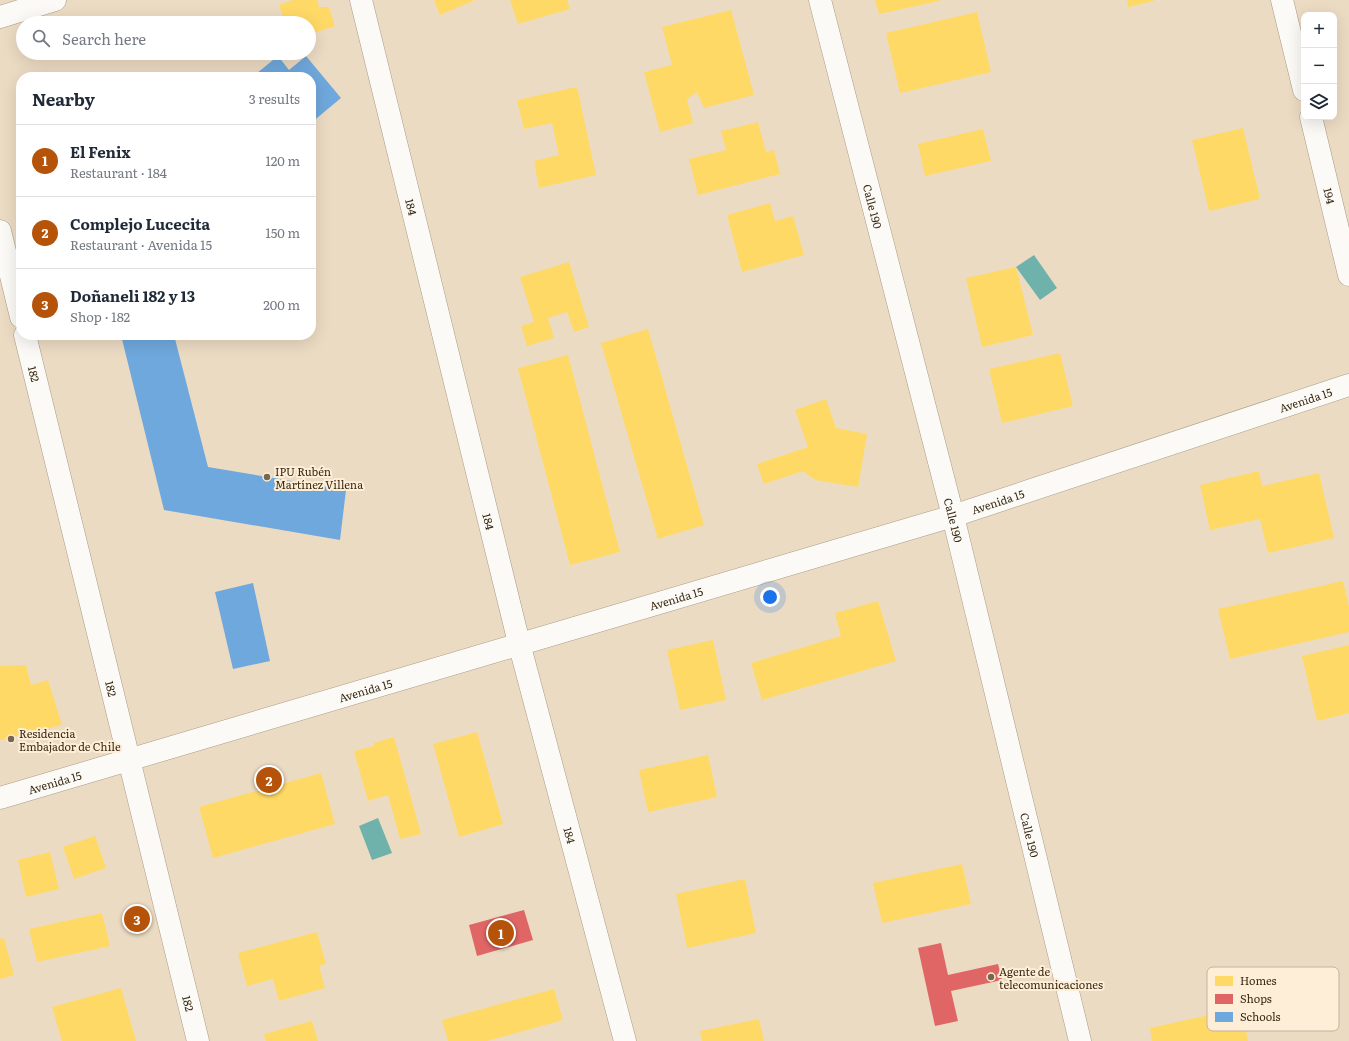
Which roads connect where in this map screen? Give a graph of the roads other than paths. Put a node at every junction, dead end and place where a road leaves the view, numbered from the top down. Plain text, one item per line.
1 (55, 0) edge
2 (361, 0) edge
3 (820, 0) edge
4 (1282, 0) edge
5 (0, 17) edge
6 (1303, 84) edge
7 (1312, 120) edge
8 (0, 231) edge
9 (1349, 275) edge
10 (16, 297) edge
11 (26, 340) edge
12 (1349, 385) edge
13 (953, 516) junction
14 (519, 643) junction
15 (129, 760) junction
16 (0, 798) edge
17 (198, 1041) edge
18 (624, 1041) edge
19 (1080, 1041) edge

1 - 5 street
2 - 14 street, 184
3 - 13 street, Calle 190
4 - 6 street
7 - 9 street, 194
8 - 10 street
11 - 15 street, 182
12 - 13 street, Avenida 15
13 - 14 street, Avenida 15
13 - 19 street, Calle 190
14 - 15 street, Avenida 15
14 - 18 street, 184
15 - 16 street, Avenida 15
15 - 17 street, 182

